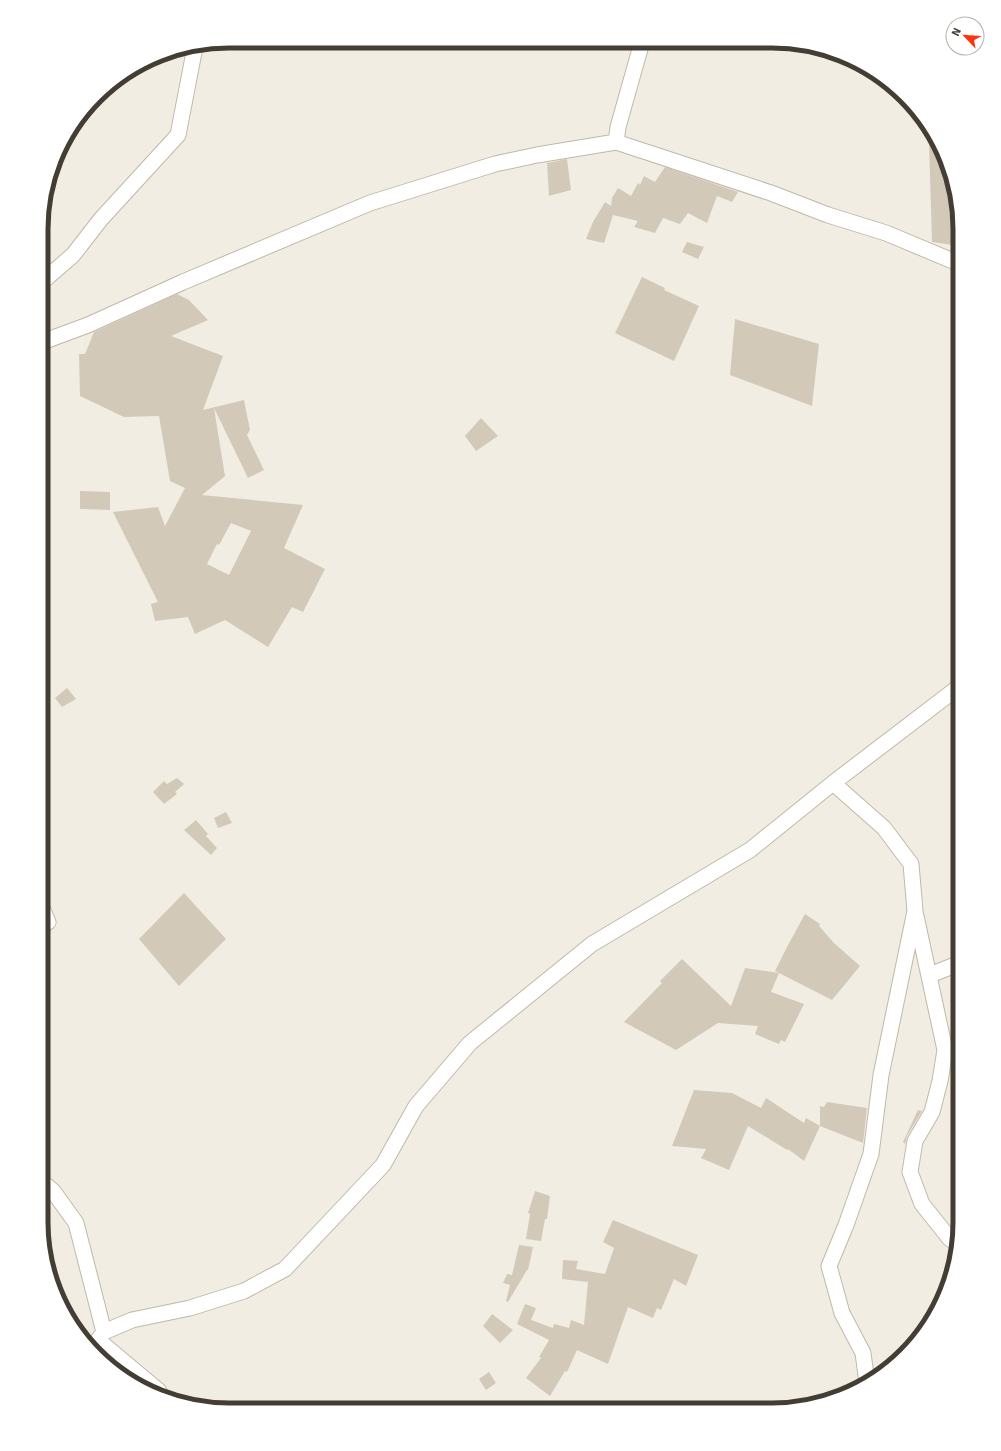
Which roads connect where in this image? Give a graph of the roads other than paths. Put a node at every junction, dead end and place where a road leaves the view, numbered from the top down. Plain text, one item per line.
1 (640, 48) edge
2 (194, 51) edge
3 (616, 142) junction
4 (953, 261) edge
5 (48, 276) edge
6 (48, 340) edge
7 (953, 691) edge
8 (833, 783) junction
9 (915, 911) junction
10 (953, 966) edge
11 (930, 975) junction
12 (48, 1187) edge
13 (952, 1240) edge
14 (96, 1340) edge
15 (866, 1376) edge
16 (152, 1385) edge

1 - 3 street
2 - 5 street
3 - 4 street
3 - 6 street
7 - 8 street
8 - 9 street
8 - 14 street
9 - 11 street
9 - 15 street
10 - 11 street
11 - 13 street
12 - 14 street
14 - 16 street

